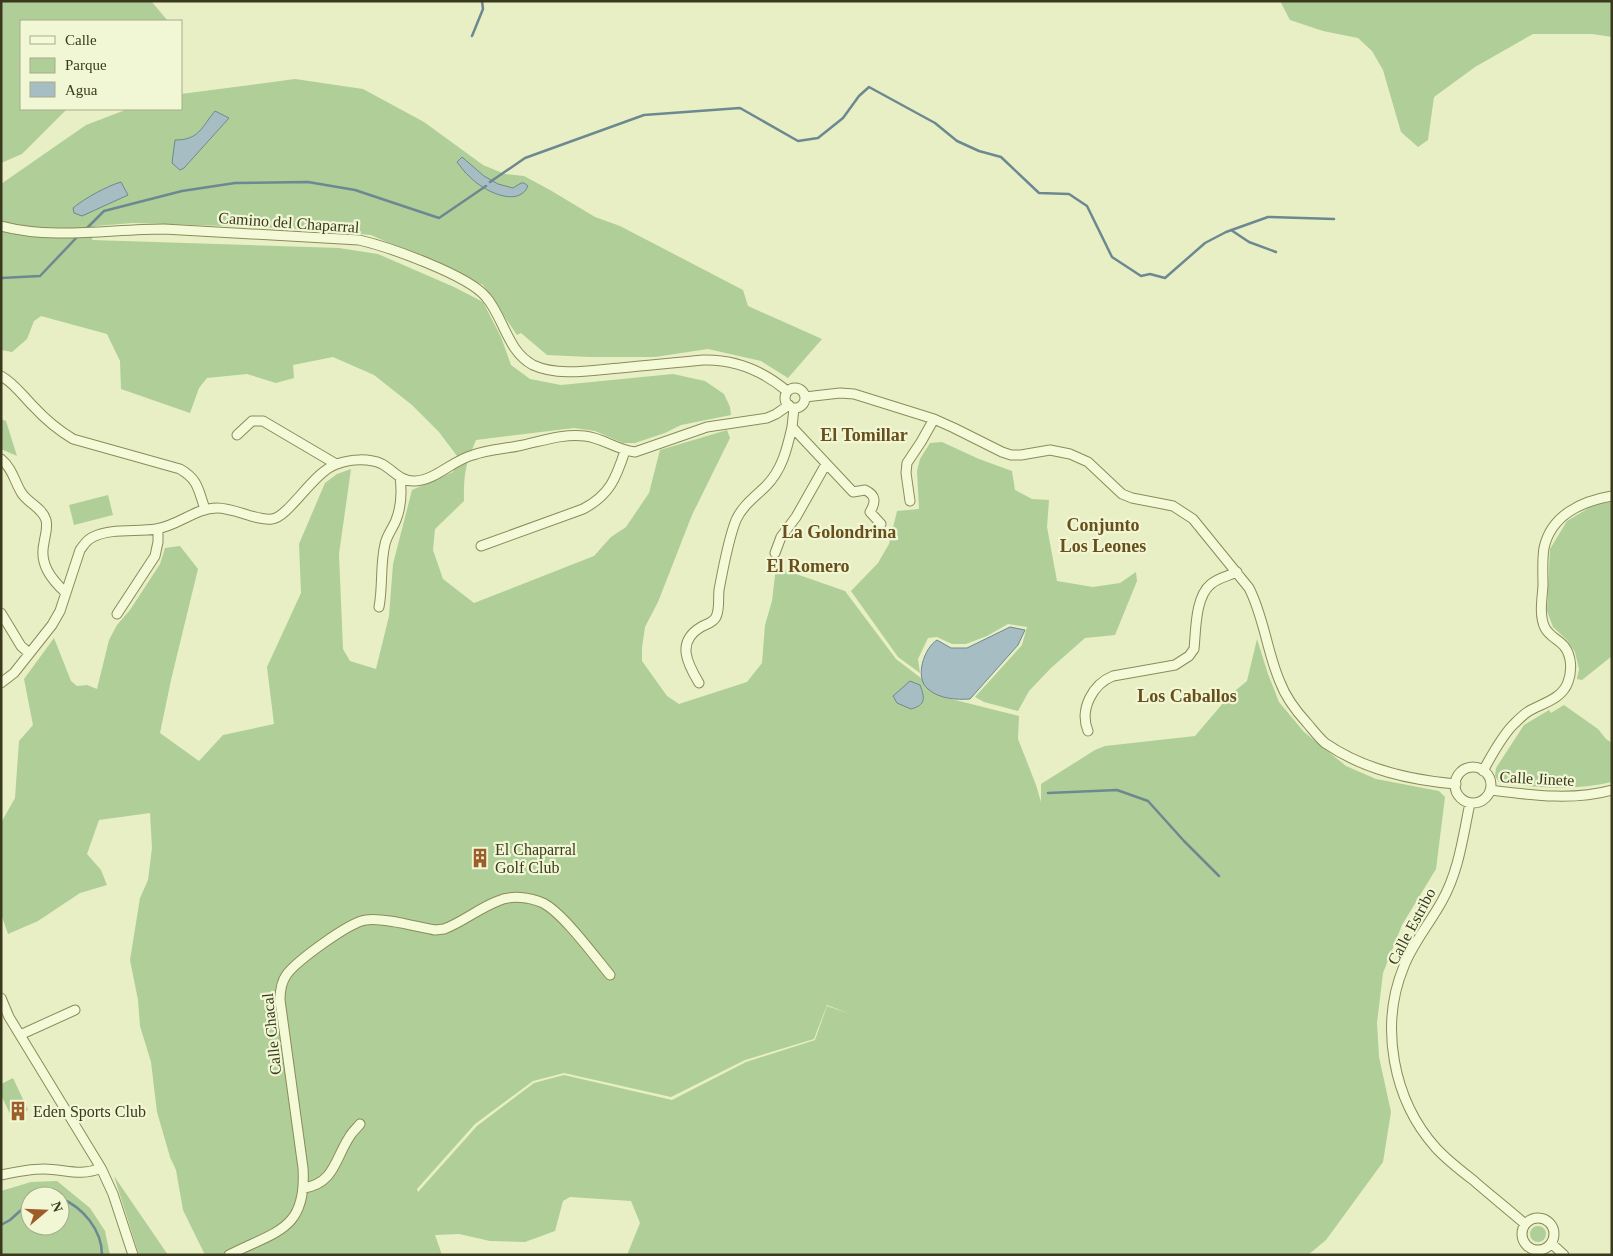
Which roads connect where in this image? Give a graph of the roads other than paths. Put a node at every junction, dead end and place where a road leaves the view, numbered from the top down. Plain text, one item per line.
1 (1, 226) edge
2 (1, 376) edge
3 (787, 391) junction
4 (805, 397) junction
5 (791, 407) junction
6 (934, 420) junction
7 (792, 427) junction
8 (237, 435) dead end
9 (625, 451) junction
10 (1, 459) edge
11 (336, 464) junction
12 (826, 464) junction
13 (400, 477) junction
14 (1612, 496) edge
15 (910, 502) dead end
16 (205, 509) junction
17 (881, 524) dead end
18 (158, 529) junction
19 (481, 546) dead end
20 (775, 553) dead end
21 (1237, 572) junction
22 (66, 593) junction
23 (379, 607) dead end
24 (1, 613) edge
25 (118, 614) dead end
26 (29, 653) junction
27 (1, 683) edge
28 (699, 683) dead end
29 (1088, 731) dead end
30 (1483, 771) junction
31 (1456, 784) junction
32 (1490, 790) junction
33 (1612, 790) edge
34 (1470, 803) junction
35 (610, 975) dead end
36 (1, 998) edge
37 (75, 1010) dead end
38 (5, 1019) edge
39 (20, 1035) junction
40 (360, 1124) dead end
41 (101, 1168) junction
42 (1, 1175) edge
43 (304, 1188) junction
44 (1525, 1224) junction
45 (1550, 1243) junction
46 (1533, 1252) edge
47 (133, 1255) edge
48 (229, 1255) edge
49 (1564, 1255) edge

1 - 3 street, Camino del Chaparral
2 - 16 street
3 - 4 street
3 - 5 street
4 - 5 street
4 - 6 street
5 - 7 street
5 - 9 street
6 - 15 street
6 - 21 street
7 - 12 street
7 - 28 street
8 - 11 street
9 - 13 street
9 - 19 street
10 - 22 street
11 - 13 street
11 - 16 street
12 - 17 street
12 - 20 street
13 - 23 street
14 - 30 street
16 - 18 street
18 - 22 street
18 - 25 street
21 - 29 street
21 - 31 street
22 - 26 street
24 - 26 street
26 - 27 street
30 - 31 street
30 - 32 street
31 - 34 street
32 - 33 street, Calle Jinete
32 - 34 street
34 - 44 street, Calle Estribo
35 - 43 street, Calle Chacal
36 - 38 street
37 - 39 street
38 - 39 street
39 - 41 street
40 - 43 street
41 - 42 street
41 - 47 street
43 - 48 street, Calle Chacal
44 - 45 street
44 - 46 street
45 - 46 street
45 - 49 street

